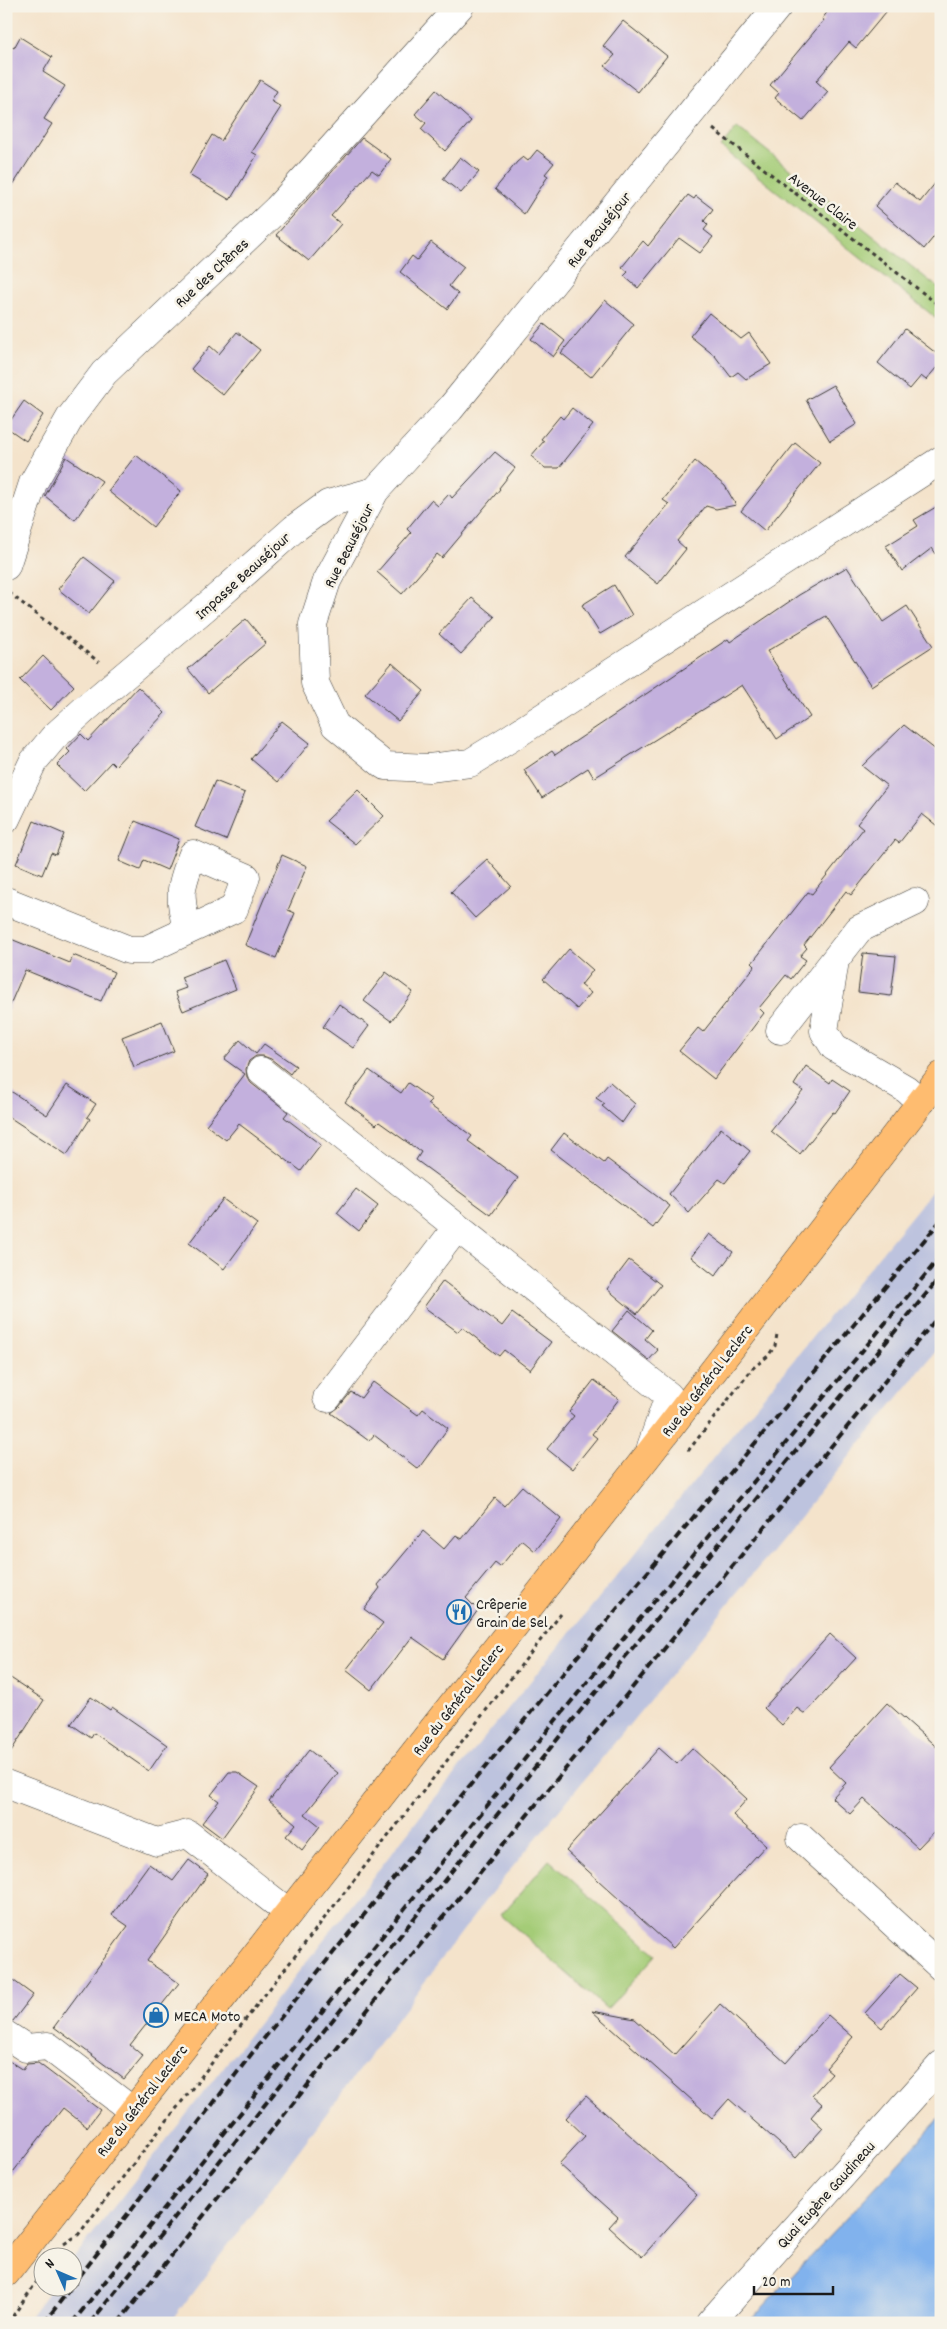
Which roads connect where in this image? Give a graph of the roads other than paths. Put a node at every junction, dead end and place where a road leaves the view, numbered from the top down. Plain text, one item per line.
1 (460, 6) edge
2 (778, 6) edge
3 (941, 460) edge
4 (375, 491) junction
5 (14, 507) edge
6 (6, 566) edge
7 (6, 819) edge
8 (6, 901) edge
9 (915, 902) dead end
10 (187, 930) dead end
11 (835, 960) junction
12 (780, 1030) dead end
13 (261, 1071) dead end
14 (941, 1076) edge
15 (921, 1102) junction
16 (457, 1227) junction
17 (328, 1398) dead end
18 (649, 1454) junction
19 (6, 1784) edge
20 (801, 1838) dead end
21 (288, 1912) junction
22 (941, 1967) edge
23 (6, 2035) edge
24 (941, 2065) edge
25 (133, 2111) junction
26 (6, 2273) edge
27 (710, 2323) edge

1 - 5 street, Rue des Chênes
2 - 4 street, Rue Beauséjour
3 - 4 street, Rue Beauséjour
4 - 7 street, Impasse Beauséjour
5 - 6 street, Rue des Chênes
8 - 10 street
9 - 11 street
11 - 12 street
11 - 15 street
13 - 16 street
14 - 15 main road, Rue du Général Leclerc
15 - 18 main road, Rue du Général Leclerc
16 - 17 street
16 - 18 street
18 - 21 main road, Rue du Général Leclerc
19 - 21 street
20 - 22 street
21 - 25 main road, Rue du Général Leclerc
23 - 25 street
24 - 27 street, Quai Eugène Gaudineau
25 - 26 main road, Rue du Général Leclerc

